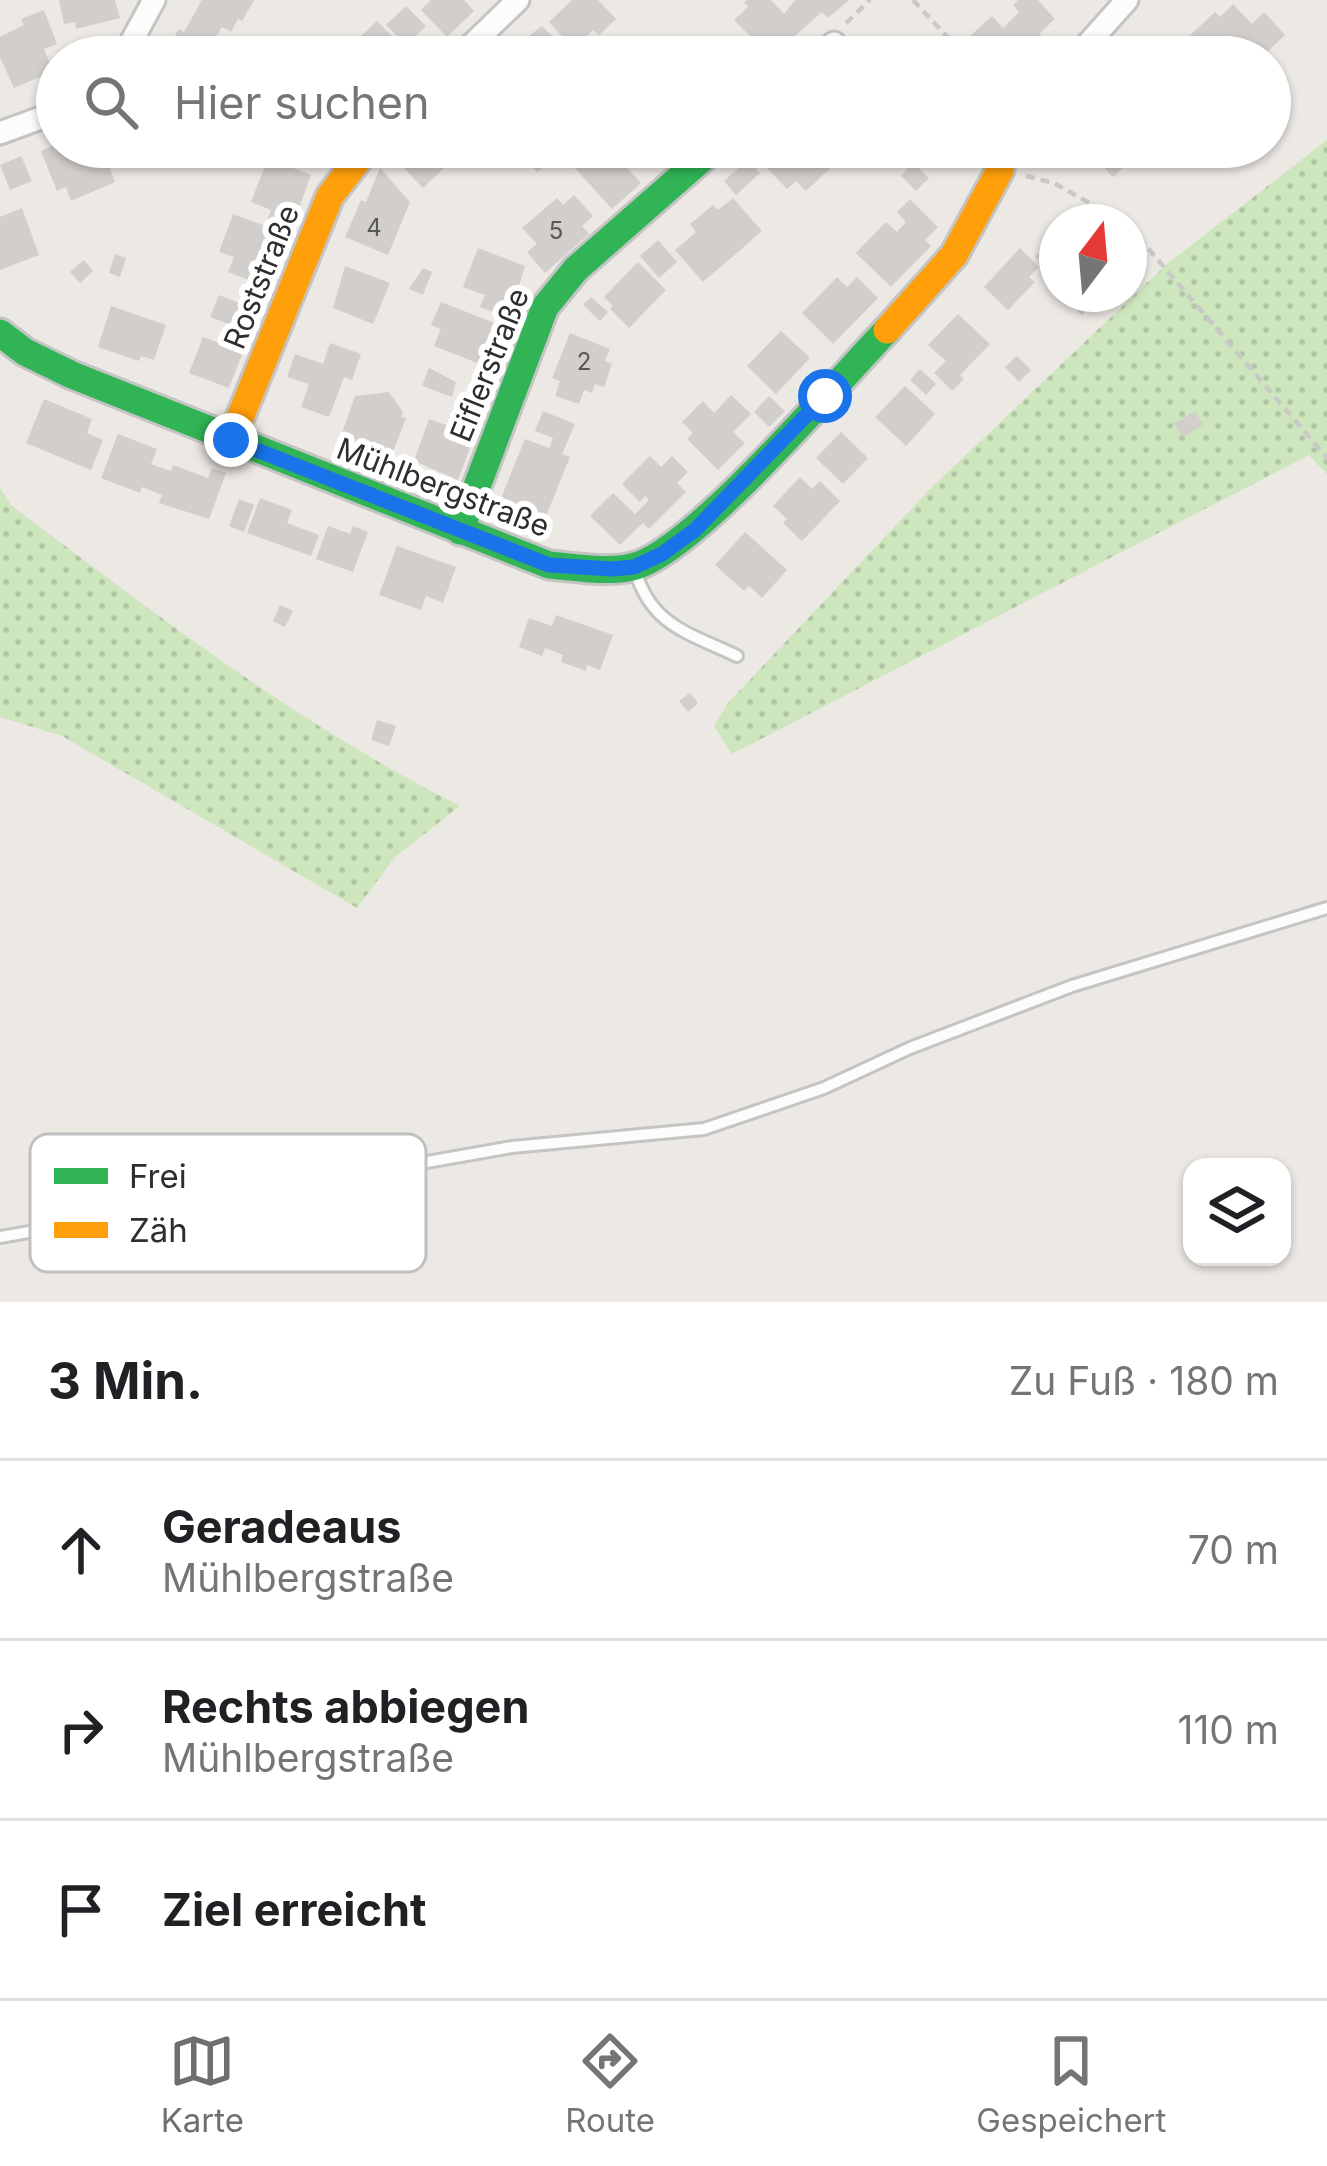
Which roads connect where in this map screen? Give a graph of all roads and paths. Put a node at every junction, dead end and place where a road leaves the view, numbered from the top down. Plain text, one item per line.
1 (154, 0) edge
2 (518, 0) edge
3 (870, 0) edge
4 (913, 0) edge
5 (1127, 0) edge
6 (134, 36) edge
7 (481, 36) edge
8 (836, 36) edge
9 (947, 36) edge
10 (1095, 36) edge
11 (36, 120) edge
12 (0, 134) edge
13 (352, 168) edge
14 (691, 168) edge
15 (996, 168) edge
16 (1012, 168) edge
17 (1091, 204) edge
18 (1147, 248) edge
19 (0, 333) edge
20 (231, 440) junction
21 (1327, 458) edge
22 (460, 531) junction
23 (634, 567) junction
24 (737, 656) dead end
25 (1327, 908) edge
26 (426, 1162) edge
27 (30, 1232) edge
28 (0, 1237) edge

1 - 6 street
2 - 7 street
3 - 8 path
4 - 9 path
5 - 10 street
11 - 12 street
13 - 20 street, Roststraße
14 - 22 street, Eiflerstraße
15 - 23 street
16 - 17 path
18 - 21 path
19 - 20 street, Mühlbergstraße
20 - 22 street, Mühlbergstraße
22 - 23 street, Mühlbergstraße
23 - 24 lane
25 - 26 lane
27 - 28 lane

